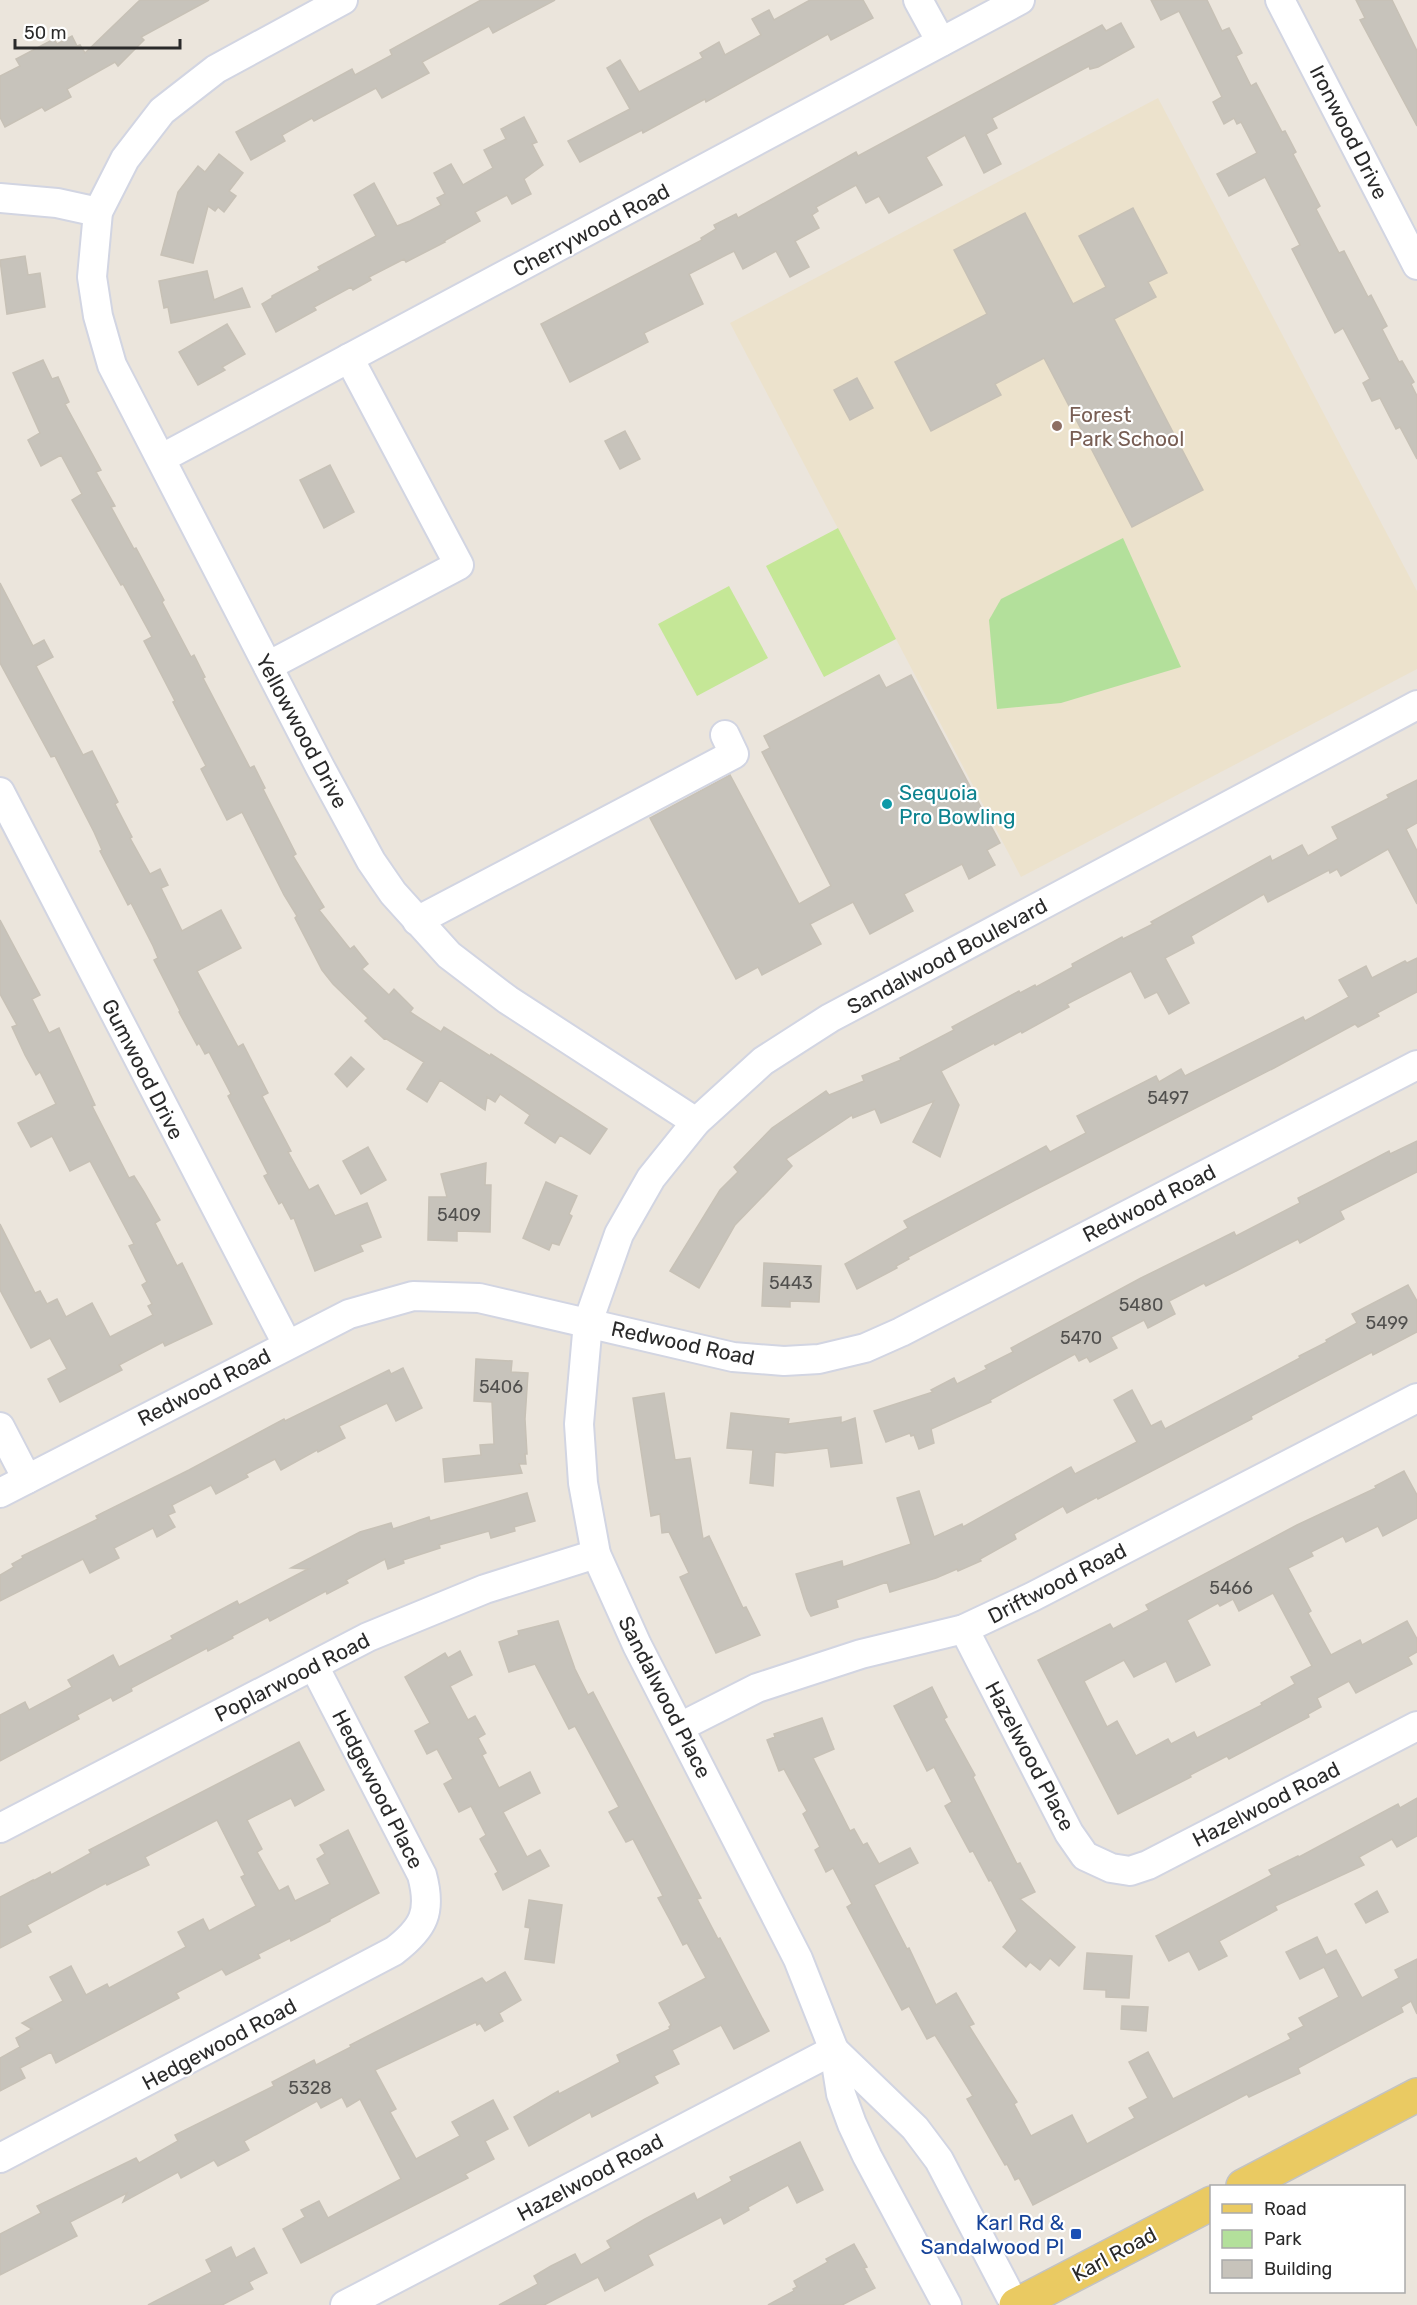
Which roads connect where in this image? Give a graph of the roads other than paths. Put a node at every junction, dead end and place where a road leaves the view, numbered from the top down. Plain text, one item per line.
1 (343, 0) edge
2 (918, 0) edge
3 (1020, 0) edge
4 (1280, 0) edge
5 (941, 42) junction
6 (0, 198) edge
7 (98, 212) junction
8 (1417, 265) edge
9 (350, 358) junction
10 (162, 458) junction
11 (268, 666) junction
12 (1417, 705) edge
13 (724, 735) dead end
14 (0, 792) edge
15 (417, 921) junction
16 (1417, 1065) edge
17 (696, 1122) junction
18 (588, 1322) junction
19 (287, 1344) junction
20 (1417, 1398) edge
21 (0, 1427) edge
22 (27, 1479) junction
23 (0, 1493) edge
24 (596, 1554) junction
25 (964, 1629) junction
26 (314, 1666) junction
27 (1417, 1726) edge
28 (680, 1727) junction
29 (0, 1828) edge
30 (1111, 1868) joint
31 (424, 1915) joint
32 (834, 2050) junction
33 (1417, 2095) edge
34 (0, 2158) edge
35 (1247, 2185) edge
36 (1210, 2204) edge
37 (345, 2305) edge
38 (947, 2305) edge
39 (1016, 2305) edge

1 - 7 street
2 - 5 street
3 - 5 street, Cherrywood Road
4 - 8 street, Ironwood Drive
5 - 9 street, Cherrywood Road
6 - 7 street
7 - 10 street, Yellowwood Drive
9 - 10 street, Cherrywood Road
9 - 11 street
10 - 11 street, Yellowwood Drive
11 - 15 street, Yellowwood Drive
12 - 17 street, Sandalwood Boulevard
13 - 15 street
14 - 19 street, Gumwood Drive
15 - 17 street, Yellowwood Drive
16 - 18 street, Redwood Road
17 - 18 street, Sandalwood Boulevard
18 - 19 street, Redwood Road
18 - 24 street, Sandalwood Place
19 - 22 street, Redwood Road
20 - 25 street, Driftwood Road
21 - 22 street
22 - 23 street, Redwood Road
24 - 26 street, Poplarwood Road
24 - 28 street, Sandalwood Place
25 - 28 street, Driftwood Road
25 - 30 street, Hazelwood Place
26 - 29 street, Poplarwood Road
26 - 31 street, Hedgewood Place
27 - 30 street, Hazelwood Road
28 - 32 street, Sandalwood Place
31 - 34 street, Hedgewood Road
32 - 37 street, Hazelwood Road
32 - 38 street, Sandalwood Place
32 - 39 street, Sandalwood Place
33 - 35 main road
36 - 39 main road, Karl Road

